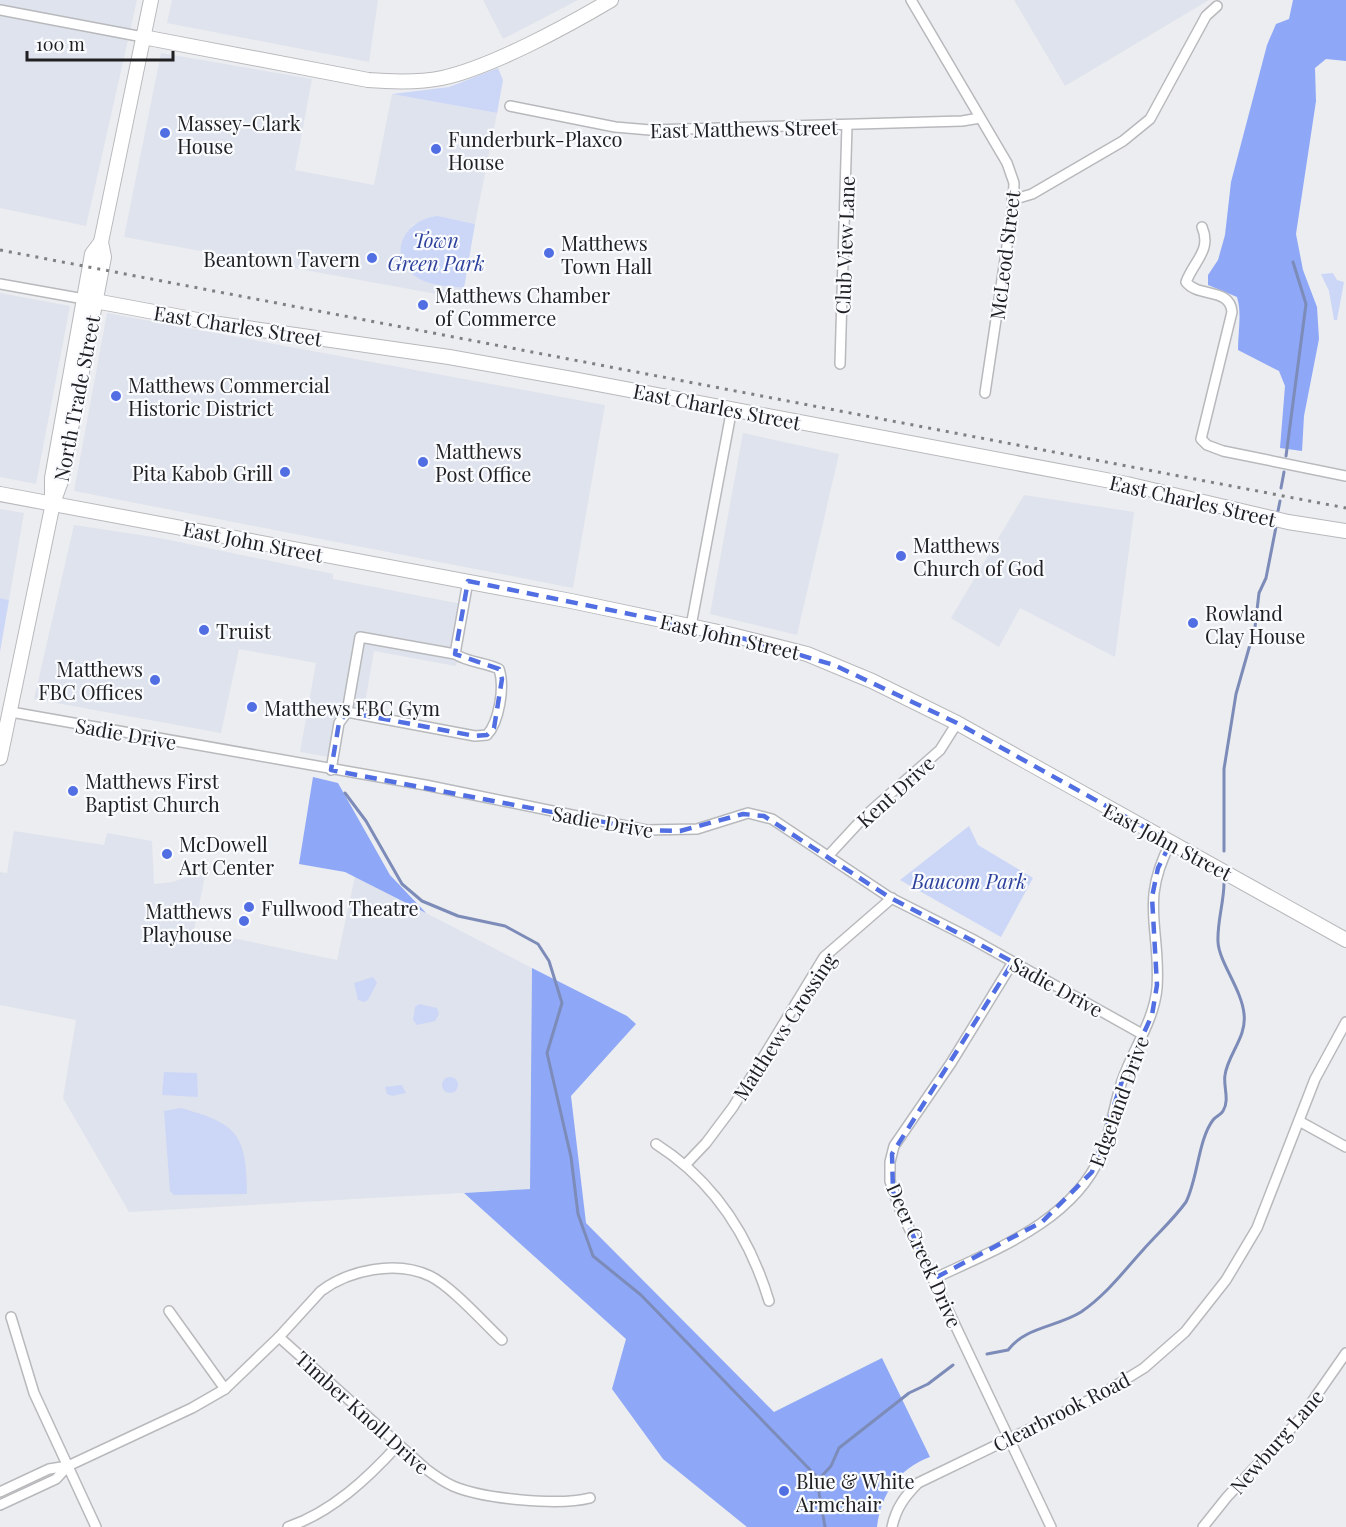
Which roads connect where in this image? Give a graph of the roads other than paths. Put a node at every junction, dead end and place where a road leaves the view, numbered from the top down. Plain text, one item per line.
1 (151, 0) edge
2 (610, 0) edge
3 (911, 0) edge
4 (1217, 6) dead end
5 (0, 10) edge
6 (143, 37) junction
7 (510, 106) dead end
8 (981, 118) junction
9 (847, 125) junction
10 (1012, 200) junction
11 (1202, 226) dead end
12 (0, 284) edge
13 (90, 300) junction
14 (840, 364) dead end
15 (985, 393) dead end
16 (732, 408) junction
17 (1346, 476) edge
18 (0, 494) edge
19 (53, 503) junction
20 (1346, 531) edge
21 (468, 581) junction
22 (691, 626) junction
23 (455, 654) junction
24 (11, 712) junction
25 (347, 712) junction
26 (957, 723) junction
27 (0, 758) edge
28 (331, 770) junction
29 (1171, 842) junction
30 (829, 855) junction
31 (892, 898) junction
32 (1346, 940) edge
33 (1013, 962) junction
34 (1346, 1022) edge
35 (1143, 1034) junction
36 (1299, 1121) junction
37 (656, 1144) dead end
38 (1346, 1147) edge
39 (686, 1164) junction
40 (933, 1279) junction
41 (769, 1301) dead end
42 (169, 1311) dead end
43 (11, 1317) dead end
44 (279, 1337) junction
45 (502, 1341) dead end
46 (1346, 1353) edge
47 (225, 1389) junction
48 (1009, 1439) junction
49 (398, 1444) junction
50 (68, 1466) junction
51 (0, 1492) edge
52 (590, 1498) dead end
53 (0, 1505) edge
54 (96, 1527) edge
55 (288, 1527) edge
56 (892, 1527) edge
57 (1051, 1527) edge
58 (1203, 1527) edge

1 - 6 main road, North Trade Street
2 - 6 main road
3 - 8 street, McLeod Street
4 - 10 street
5 - 6 street
6 - 13 main road, North Trade Street
7 - 9 street, East Matthews Street
8 - 9 street, East Matthews Street
8 - 10 street, McLeod Street
9 - 14 street, Club View Lane
10 - 15 street, McLeod Street
11 - 17 street
12 - 13 street
13 - 16 main road, East Charles Street
13 - 19 main road, North Trade Street
16 - 20 main road, East Charles Street
16 - 22 street
18 - 19 main road, East John Street
19 - 21 main road, East John Street
19 - 24 main road, North Trade Street
21 - 22 main road, East John Street
21 - 23 street
22 - 26 main road, East John Street
23 - 25 street
23 - 25 street
24 - 27 main road, North Trade Street
24 - 28 street, Sadie Drive
25 - 28 street
26 - 29 main road, East John Street
26 - 30 street, Kent Drive
28 - 30 street, Sadie Drive
29 - 32 main road, East John Street
29 - 35 street, Edgeland Drive
30 - 31 street, Sadie Drive
31 - 33 street, Sadie Drive
31 - 39 street, Matthews Crossing
33 - 35 street, Sadie Drive
33 - 40 street, Deer Creek Drive
34 - 36 street, Clearbrook Road
35 - 40 street, Edgeland Drive
36 - 38 street
36 - 48 street, Clearbrook Road
37 - 39 street
39 - 41 street
40 - 48 street, Deer Creek Drive
42 - 47 street
43 - 50 street
44 - 45 street
44 - 47 street
44 - 49 street, Timber Knoll Drive
46 - 58 street, Newburg Lane
47 - 50 street
48 - 56 street, Clearbrook Road
48 - 57 street, Deer Creek Drive
49 - 52 street, Timber Knoll Drive
49 - 55 street
50 - 51 street
50 - 53 street
50 - 54 street

